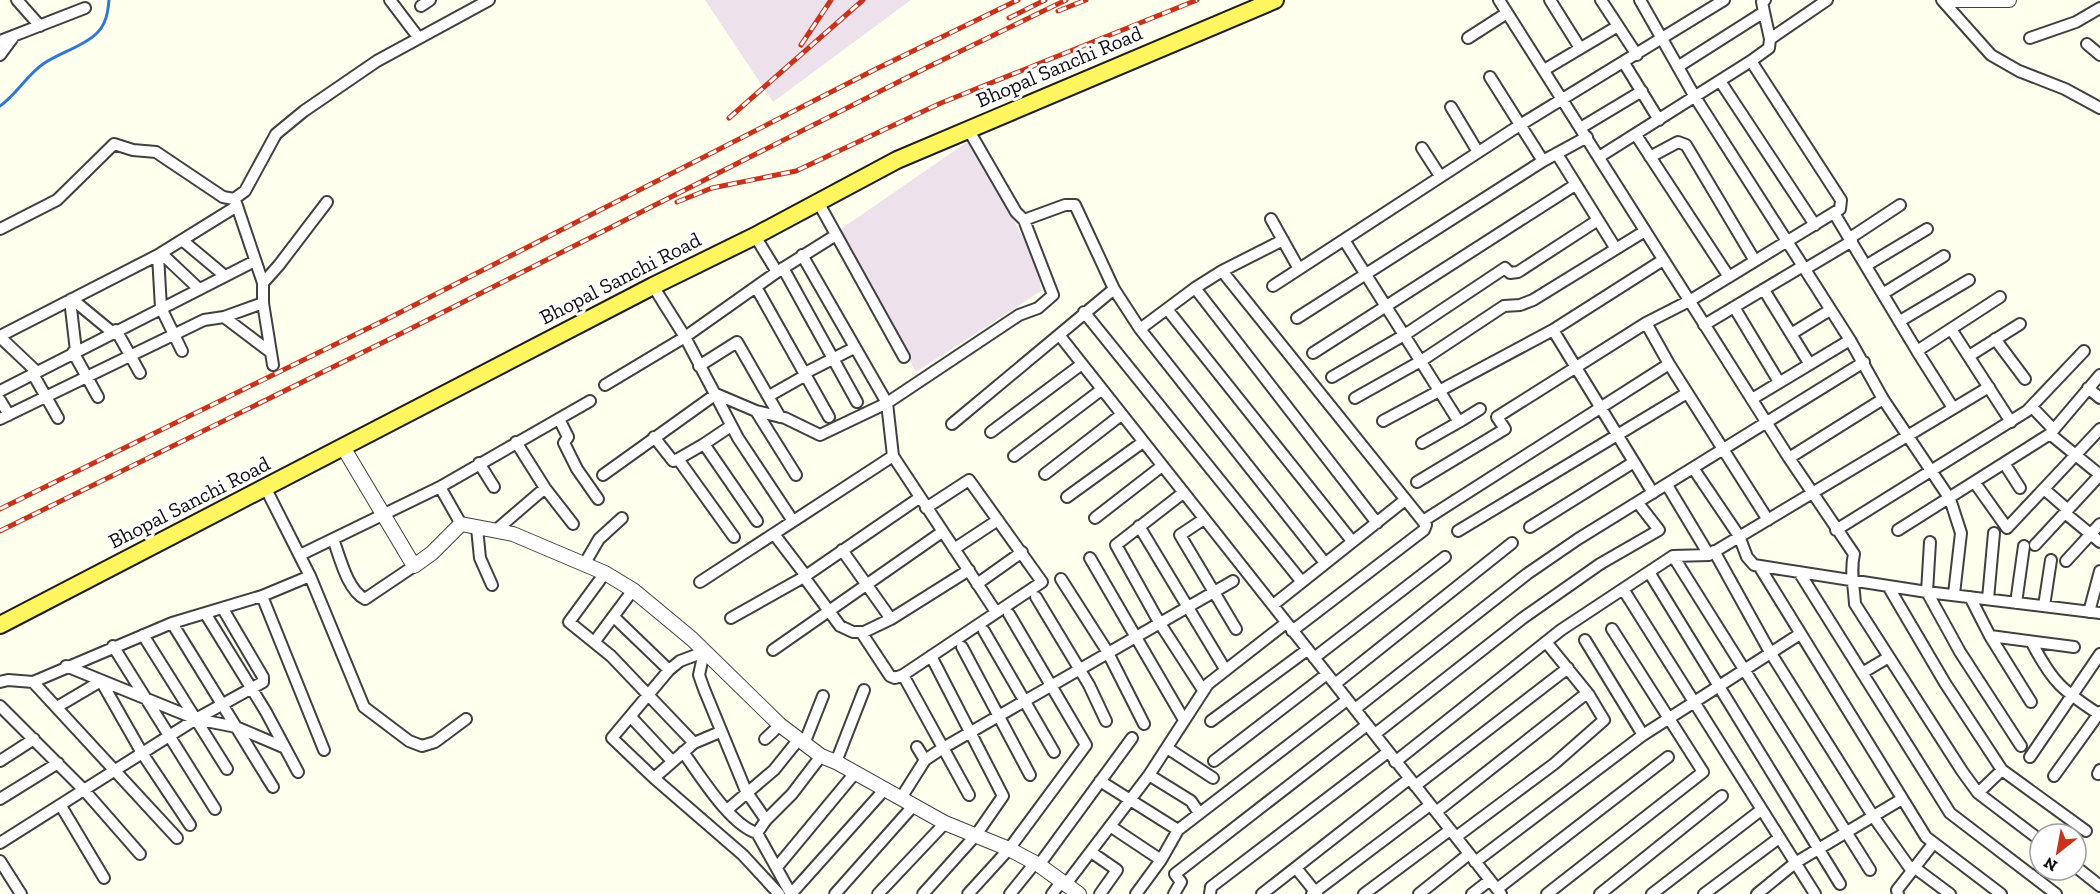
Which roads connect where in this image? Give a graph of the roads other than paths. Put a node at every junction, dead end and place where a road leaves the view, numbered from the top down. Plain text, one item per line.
1 (17, 0) edge
2 (390, 0) edge
3 (489, 0) edge
4 (1275, 0) edge
5 (1499, 0) edge
6 (1550, 0) edge
7 (1601, 0) edge
8 (1724, 0) edge
9 (1765, 0) edge
10 (1827, 0) edge
11 (1942, 0) edge
12 (1951, 0) edge
13 (2008, 0) edge
14 (1646, 2) edge
15 (473, 4) edge
16 (85, 8) dead end
17 (2100, 8) edge
18 (1764, 12) junction
19 (1507, 13) junction
20 (40, 26) junction
21 (1618, 26) junction
22 (14, 36) junction
23 (418, 37) junction
24 (1468, 38) dead end
25 (2030, 38) dead end
26 (1662, 39) junction
27 (1770, 39) junction
28 (0, 41) edge
29 (2087, 44) dead end
30 (1580, 48) junction
31 (0, 54) edge
32 (1637, 55) junction
33 (2100, 55) edge
34 (1751, 61) junction
35 (1624, 63) junction
36 (1679, 66) junction
37 (1544, 70) junction
38 (1490, 77) dead end
39 (1720, 81) junction
40 (1642, 92) junction
41 (1695, 97) junction
42 (1563, 98) junction
43 (1451, 107) dead end
44 (2100, 107) edge
45 (1659, 120) junction
46 (1520, 125) junction
47 (968, 129) junction
48 (1584, 132) junction
49 (1636, 135) junction
50 (1422, 148) dead end
51 (1478, 152) junction
52 (1557, 154) junction
53 (1599, 157) junction
54 (1650, 157) junction
55 (1544, 161) junction
56 (1440, 176) junction
57 (1575, 185) junction
58 (236, 202) junction
59 (327, 202) dead end
60 (818, 202) junction
61 (1900, 205) dead end
62 (1834, 213) junction
63 (1271, 219) dead end
64 (1024, 220) junction
65 (1598, 220) junction
66 (1815, 225) junction
67 (0, 229) edge
68 (1927, 229) dead end
69 (1646, 231) junction
70 (836, 235) junction
71 (755, 236) junction
72 (1851, 239) junction
73 (182, 240) junction
74 (1283, 240) junction
75 (1344, 240) junction
76 (1786, 241) junction
77 (1616, 249) junction
78 (160, 254) junction
79 (802, 255) junction
80 (1944, 256) dead end
81 (1663, 260) junction
82 (255, 261) junction
83 (1755, 261) junction
84 (1867, 265) junction
85 (1804, 268) junction
86 (1299, 269) junction
87 (780, 270) junction
88 (1222, 271) junction
89 (1366, 273) junction
90 (225, 276) junction
91 (1729, 277) junction
92 (1969, 280) dead end
93 (263, 283) junction
94 (653, 286) junction
95 (1272, 286) dead end
96 (756, 287) junction
97 (1195, 288) junction
98 (199, 289) junction
99 (1114, 289) junction
100 (1764, 290) junction
101 (1884, 293) junction
102 (2000, 297) dead end
103 (71, 299) junction
104 (1691, 300) junction
105 (263, 303) junction
106 (1386, 304) junction
107 (161, 308) junction
108 (1734, 308) junction
109 (1167, 309) junction
110 (1830, 310) junction
111 (1084, 312) junction
112 (224, 317) junction
113 (1297, 318) dead end
114 (1900, 321) junction
115 (1646, 322) junction
116 (2020, 324) dead end
117 (1704, 325) junction
118 (1140, 329) junction
119 (1952, 329) junction
120 (1553, 330) junction
121 (114, 331) junction
122 (174, 334) junction
123 (1406, 334) junction
124 (1791, 334) junction
125 (0, 336) edge
126 (1060, 336) junction
127 (685, 337) junction
128 (1995, 339) junction
129 (1850, 340) junction
130 (854, 348) junction
131 (182, 351) dead end
132 (269, 351) junction
133 (1917, 351) junction
134 (2084, 351) dead end
135 (75, 352) junction
136 (1313, 353) dead end
137 (130, 355) junction
138 (1969, 356) junction
139 (904, 357) dead end
140 (832, 360) junction
141 (1421, 361) junction
142 (1864, 362) junction
143 (1809, 363) junction
144 (1082, 364) junction
145 (1669, 364) junction
146 (273, 365) dead end
147 (699, 366) junction
148 (1575, 369) junction
149 (35, 373) junction
150 (140, 373) dead end
151 (806, 374) junction
152 (2100, 375) edge
153 (87, 376) junction
154 (1332, 377) dead end
155 (2025, 379) dead end
156 (1779, 382) junction
157 (605, 385) dead end
158 (1989, 387) junction
159 (2088, 388) junction
160 (1101, 390) junction
161 (1438, 390) junction
162 (0, 391) edge
163 (1687, 393) junction
164 (716, 394) junction
165 (45, 396) junction
166 (769, 396) junction
167 (98, 397) dead end
168 (1355, 398) dead end
169 (2100, 398) edge
170 (1752, 399) junction
171 (1883, 399) junction
172 (0, 400) edge
173 (590, 401) dead end
174 (857, 402) dead end
175 (887, 403) junction
176 (2032, 407) junction
177 (1601, 408) junction
178 (1953, 408) junction
179 (1480, 409) dead end
180 (756, 411) junction
181 (1121, 415) junction
182 (4, 417) edge
183 (780, 417) junction
184 (829, 417) dead end
185 (58, 418) dead end
186 (559, 419) junction
187 (1383, 421) dead end
188 (1459, 422) junction
189 (1766, 422) junction
190 (2011, 422) junction
191 (952, 424) dead end
192 (731, 426) junction
193 (2100, 429) edge
194 (2051, 431) junction
195 (991, 432) dead end
196 (1618, 436) junction
197 (654, 437) junction
198 (1908, 437) junction
199 (516, 442) junction
200 (1143, 442) junction
201 (1422, 443) dead end
202 (704, 444) junction
203 (343, 447) junction
204 (1723, 452) junction
205 (2076, 453) junction
206 (893, 456) junction
207 (1014, 456) dead end
208 (1788, 458) junction
209 (678, 459) junction
210 (479, 462) junction
211 (1634, 462) junction
212 (2004, 464) junction
213 (1162, 466) junction
214 (1693, 468) junction
215 (1932, 472) junction
216 (603, 474) dead end
217 (796, 474) dead end
218 (1045, 474) dead end
219 (2100, 475) edge
220 (1417, 482) dead end
221 (1975, 483) junction
222 (1667, 485) junction
223 (440, 487) junction
224 (494, 487) dead end
225 (545, 488) junction
226 (2020, 488) dead end
227 (266, 489) junction
228 (2044, 489) junction
229 (1183, 493) junction
230 (1653, 493) junction
231 (1812, 494) junction
232 (1067, 497) dead end
233 (919, 498) junction
234 (598, 499) dead end
235 (1950, 499) junction
236 (1405, 500) junction
237 (1638, 503) junction
238 (926, 508) junction
239 (2067, 511) junction
240 (382, 516) junction
241 (622, 518) dead end
242 (1095, 518) dead end
243 (1204, 519) junction
244 (998, 520) junction
245 (1768, 520) junction
246 (758, 521) dead end
247 (794, 521) junction
248 (1422, 521) junction
249 (1377, 523) junction
250 (573, 524) dead end
251 (2100, 524) edge
252 (461, 525) junction
253 (1139, 526) junction
254 (1530, 527) dead end
255 (477, 528) junction
256 (1836, 530) junction
257 (1898, 530) dead end
258 (495, 531) junction
259 (1458, 531) dead end
260 (942, 532) junction
261 (1995, 533) dead end
262 (774, 534) junction
263 (2090, 534) junction
264 (1739, 536) junction
265 (734, 537) dead end
266 (333, 539) junction
267 (1352, 542) junction
268 (1930, 542) dead end
269 (1512, 543) dead end
270 (2100, 543) edge
271 (2036, 545) dead end
272 (2024, 546) dead end
273 (954, 549) junction
274 (842, 550) junction
275 (1022, 552) junction
276 (1711, 553) junction
277 (300, 555) junction
278 (1673, 556) junction
279 (1444, 557) dead end
280 (1090, 558) dead end
281 (576, 559) junction
282 (2051, 560) dead end
283 (2066, 561) dead end
284 (1325, 564) junction
285 (414, 566) junction
286 (1759, 566) junction
287 (969, 570) junction
288 (2100, 571) edge
289 (1799, 572) junction
290 (605, 573) junction
291 (1649, 573) junction
292 (310, 576) junction
293 (805, 577) junction
294 (1062, 579) dead end
295 (1854, 579) junction
296 (1233, 581) dead end
297 (700, 582) dead end
298 (1302, 582) junction
299 (977, 584) junction
300 (492, 585) dead end
301 (866, 585) junction
302 (1888, 586) junction
303 (1623, 589) junction
304 (633, 590) junction
305 (1215, 591) junction
306 (1927, 592) junction
307 (1954, 594) junction
308 (262, 596) junction
309 (1036, 597) dead end
310 (1970, 597) junction
311 (1988, 599) junction
312 (2016, 603) junction
313 (1273, 605) junction
314 (2044, 606) junction
315 (1188, 607) junction
316 (223, 609) junction
317 (830, 610) junction
318 (996, 612) junction
319 (2095, 612) edge
320 (205, 613) junction
321 (1009, 614) dead end
322 (614, 617) junction
323 (731, 618) dead end
324 (891, 619) junction
325 (1159, 622) junction
326 (172, 623) junction
327 (0, 625) edge
328 (1289, 627) junction
329 (1236, 628) dead end
330 (1612, 629) dead end
331 (984, 631) dead end
332 (861, 632) junction
333 (1800, 634) junction
334 (1135, 635) junction
335 (143, 636) junction
336 (1990, 636) junction
337 (1585, 640) dead end
338 (595, 641) junction
339 (1545, 642) junction
340 (2032, 643) junction
341 (113, 646) junction
342 (962, 647) dead end
343 (2074, 647) dead end
344 (774, 650) dead end
345 (1107, 651) junction
346 (704, 652) junction
347 (1770, 652) junction
348 (1310, 654) junction
349 (2100, 654) edge
350 (931, 656) junction
351 (1889, 657) junction
352 (66, 666) junction
353 (1568, 668) junction
354 (1745, 668) junction
355 (1079, 669) junction
356 (1225, 669) junction
357 (669, 670) junction
358 (1327, 674) junction
359 (1862, 674) junction
360 (903, 675) junction
361 (101, 681) junction
362 (0, 682) edge
363 (33, 682) junction
364 (1051, 683) junction
365 (1335, 684) junction
366 (1719, 685) junction
367 (251, 687) junction
368 (864, 690) dead end
369 (1203, 690) junction
370 (1587, 693) junction
371 (648, 696) junction
372 (823, 696) dead end
373 (2072, 697) junction
374 (148, 699) junction
375 (1024, 699) junction
376 (1347, 700) junction
377 (1694, 701) junction
378 (2031, 702) dead end
379 (0, 706) edge
380 (220, 706) junction
381 (57, 707) junction
382 (1355, 709) junction
383 (2100, 713) edge
384 (998, 715) junction
385 (631, 717) junction
386 (1667, 717) junction
387 (196, 719) junction
388 (466, 719) dead end
389 (1184, 720) junction
390 (1106, 721) dead end
391 (1212, 721) dead end
392 (1144, 724) dead end
393 (780, 725) junction
394 (236, 727) junction
395 (970, 730) junction
396 (1371, 730) junction
397 (720, 732) junction
398 (1642, 735) junction
399 (169, 736) junction
400 (1132, 738) dead end
401 (33, 739) junction
402 (765, 739) dead end
403 (801, 742) junction
404 (694, 743) junction
405 (2021, 746) dead end
406 (283, 747) junction
407 (916, 747) dead end
408 (942, 748) junction
409 (1167, 748) junction
410 (324, 750) dead end
411 (682, 752) junction
412 (1054, 752) dead end
413 (1388, 752) junction
414 (142, 753) junction
415 (821, 756) junction
416 (1668, 757) dead end
417 (2030, 757) dead end
418 (925, 760) junction
419 (0, 761) edge
420 (672, 761) junction
421 (1214, 761) dead end
422 (836, 762) junction
423 (1395, 762) junction
424 (58, 764) junction
425 (227, 769) dead end
426 (2002, 770) junction
427 (114, 771) junction
428 (298, 772) dead end
429 (855, 773) junction
430 (1030, 775) dead end
431 (1149, 775) junction
432 (2054, 777) dead end
433 (654, 778) junction
434 (1214, 778) dead end
435 (1100, 781) junction
436 (1412, 783) junction
437 (273, 787) dead end
438 (885, 789) junction
439 (84, 790) junction
440 (746, 791) junction
441 (1978, 793) junction
442 (969, 795) dead end
443 (1722, 796) dead end
444 (900, 798) junction
445 (0, 799) edge
446 (1902, 799) junction
447 (1129, 801) junction
448 (914, 805) junction
449 (61, 806) junction
450 (1433, 808) junction
451 (215, 809) dead end
452 (728, 809) junction
453 (1761, 810) junction
454 (1200, 813) junction
455 (1873, 816) junction
456 (766, 820) junction
457 (2074, 822) edge
458 (945, 823) junction
459 (190, 825) dead end
460 (1110, 826) junction
461 (1178, 830) junction
462 (2028, 831) edge
463 (1846, 832) junction
464 (757, 833) junction
465 (1453, 833) junction
466 (976, 835) junction
467 (177, 838) dead end
468 (1779, 838) junction
469 (0, 843) edge
470 (1933, 844) junction
471 (1009, 849) junction
472 (1818, 849) junction
473 (1091, 852) junction
474 (140, 854) dead end
475 (1472, 858) junction
476 (1161, 860) junction
477 (0, 861) edge
478 (1795, 863) junction
479 (1037, 864) junction
480 (777, 867) junction
481 (1296, 868) junction
482 (1870, 870) dead end
483 (1914, 870) junction
484 (2100, 871) edge
485 (104, 878) dead end
486 (1064, 882) junction
487 (1840, 884) dead end
488 (2097, 884) edge
489 (1496, 888) edge
490 (1315, 893) edge
491 (1761, 893) edge
492 (21, 894) edge
493 (779, 894) edge
494 (791, 894) edge
495 (835, 894) edge
496 (878, 894) edge
497 (923, 894) edge
498 (968, 894) edge
499 (1010, 894) edge
500 (1052, 894) edge
501 (1079, 894) edge
502 (1100, 894) edge
503 (1136, 894) edge
504 (1174, 894) edge
505 (1210, 894) edge
506 (1262, 894) edge
507 (1364, 894) edge
508 (1419, 894) edge
509 (1472, 894) edge
510 (1547, 894) edge
511 (1600, 894) edge
512 (1652, 894) edge
513 (1704, 894) edge
514 (1815, 894) edge
515 (1898, 894) edge
516 (1950, 894) edge
517 (2001, 894) edge
518 (2056, 894) edge

1 - 20 street
2 - 23 street
3 - 15 street
4 - 47 main road, Bhopal Sanchi Road
5 - 19 street
6 - 30 street
7 - 21 street
8 - 26 street
9 - 18 street
10 - 27 street
11 - 44 street
12 - 13 street
14 - 26 street
15 - 23 street
16 - 20 street
17 - 25 street
18 - 27 street
18 - 36 street
19 - 24 street
19 - 37 street
20 - 22 street
21 - 30 street
21 - 32 street
22 - 28 street
22 - 31 street
23 - 58 street
26 - 32 street
26 - 36 street
27 - 34 street
29 - 33 street
30 - 37 street
32 - 35 street
34 - 39 street
34 - 62 street
35 - 40 street
35 - 42 street
36 - 41 street
37 - 42 street
38 - 46 street
39 - 41 street
39 - 66 street
40 - 45 street
40 - 48 street
41 - 45 street
41 - 76 street
42 - 46 street
42 - 48 street
43 - 51 street
45 - 49 street
46 - 51 street
46 - 55 street
47 - 60 main road, Bhopal Sanchi Road
47 - 64 street
48 - 52 street
48 - 53 street
49 - 53 street
49 - 54 street
50 - 56 street
51 - 56 street
52 - 55 street
52 - 57 street
53 - 69 street
54 - 83 street
54 - 91 street
55 - 89 street
56 - 75 street
57 - 65 street
57 - 106 street
58 - 67 street
58 - 73 street
58 - 82 street
59 - 93 street
60 - 70 street
60 - 71 main road, Bhopal Sanchi Road
61 - 72 street
62 - 66 street
62 - 72 street
63 - 74 street
64 - 99 street
64 - 175 street
65 - 77 street
65 - 123 street
66 - 76 street
68 - 84 street
69 - 77 street
69 - 81 street
70 - 79 street
70 - 139 street
71 - 87 street
71 - 94 main road, Bhopal Sanchi Road
72 - 84 street
72 - 85 street
73 - 78 street
73 - 90 street
74 - 86 street
74 - 88 street
75 - 86 street
75 - 89 street
76 - 83 street
76 - 85 street
77 - 141 street
78 - 98 street
78 - 103 street
78 - 107 street
79 - 87 street
79 - 130 street
80 - 101 street
81 - 104 street
81 - 120 street
82 - 90 street
82 - 93 street
83 - 91 street
84 - 101 street
85 - 100 street
85 - 110 street
86 - 95 street
87 - 96 street
87 - 140 street
88 - 97 street
88 - 236 street
89 - 106 street
89 - 113 street
90 - 98 street
91 - 104 street
92 - 114 street
93 - 105 street
94 - 127 street
94 - 203 main road, Bhopal Sanchi Road
96 - 127 street
96 - 151 street
97 - 109 street
97 - 249 street
98 - 107 street
99 - 111 street
99 - 118 street
100 - 108 street
100 - 124 street
101 - 114 street
102 - 119 street
103 - 121 street
103 - 125 street
103 - 135 street
104 - 115 street
104 - 117 street
105 - 112 street
105 - 132 street
106 - 123 street
106 - 136 street
107 - 121 street
107 - 122 street
108 - 117 street
108 - 156 street
109 - 118 street
109 - 267 street
110 - 124 street
110 - 129 street
111 - 126 street
111 - 298 street
112 - 122 street
112 - 132 street
114 - 133 street
115 - 145 street
115 - 148 street
116 - 128 street
117 - 170 street
118 - 284 street
119 - 133 street
119 - 138 street
120 - 148 street
120 - 161 street
121 - 135 street
121 - 137 street
122 - 131 street
122 - 137 street
123 - 141 street
123 - 154 street
124 - 143 street
125 - 149 street
126 - 144 street
126 - 191 street
127 - 147 street
127 - 157 street
128 - 138 street
128 - 155 street
129 - 142 street
129 - 143 street
130 - 140 street
130 - 175 street
132 - 146 street
133 - 178 street
134 - 176 street
135 - 149 street
135 - 153 street
137 - 150 street
137 - 153 street
138 - 158 street
140 - 151 street
140 - 174 street
141 - 161 street
141 - 168 street
142 - 171 street
142 - 189 street
143 - 156 street
144 - 160 street
144 - 195 street
145 - 163 street
145 - 177 street
147 - 164 street
147 - 166 street
148 - 177 street
148 - 220 street
149 - 162 street
149 - 165 street
151 - 166 street
151 - 184 street
152 - 159 street
153 - 165 street
153 - 167 street
156 - 170 street
158 - 178 street
158 - 190 street
159 - 169 street
159 - 194 street
160 - 181 street
160 - 207 street
161 - 187 street
161 - 188 street
163 - 196 street
163 - 204 street
164 - 180 street
164 - 192 street
164 - 197 street
165 - 182 street
165 - 185 street
166 - 183 street
170 - 189 street
171 - 198 street
171 - 208 street
172 - 182 street
173 - 186 street
175 - 183 street
175 - 206 street
176 - 190 street
176 - 194 street
177 - 196 street
177 - 248 street
178 - 198 street
179 - 188 street
180 - 183 street
180 - 217 street
181 - 200 street
181 - 218 street
186 - 199 street
186 - 234 street
188 - 201 street
189 - 204 street
189 - 208 street
190 - 215 street
192 - 202 street
192 - 247 street
193 - 205 street
194 - 205 street
194 - 212 street
196 - 211 street
196 - 259 street
197 - 209 street
197 - 216 street
198 - 215 street
198 - 231 street
199 - 210 street
199 - 225 street
200 - 213 street
200 - 232 street
202 - 209 street
202 - 246 street
203 - 227 main road, Bhopal Sanchi Road
203 - 240 street
204 - 214 street
204 - 245 street
205 - 219 street
205 - 228 street
206 - 233 street
206 - 247 street
208 - 231 street
209 - 265 street
210 - 223 street
210 - 224 street
211 - 230 street
211 - 254 street
212 - 221 street
212 - 226 street
213 - 229 street
213 - 242 street
214 - 222 street
214 - 264 street
215 - 235 street
215 - 256 street
219 - 239 street
221 - 228 street
221 - 235 street
222 - 230 street
222 - 276 street
223 - 240 street
223 - 252 street
225 - 250 street
225 - 258 street
227 - 277 street
227 - 327 main road, Bhopal Sanchi Road
228 - 239 street
229 - 243 street
229 - 253 street
230 - 237 street
231 - 245 street
231 - 256 street
233 - 238 street
233 - 274 street
235 - 257 street
235 - 307 street
236 - 248 street
236 - 249 street
237 - 382 street
237 - 396 street
238 - 244 street
238 - 260 street
239 - 263 street
239 - 271 street
240 - 266 street
240 - 285 street
241 - 281 street
243 - 305 street
243 - 313 street
244 - 273 street
244 - 275 street
245 - 264 street
247 - 262 street
248 - 328 street
249 - 267 street
251 - 263 street
252 - 255 street
252 - 285 street
253 - 315 street
253 - 325 street
255 - 258 street
255 - 300 street
256 - 295 street
258 - 281 street
260 - 273 street
260 - 301 street
261 - 311 street
262 - 293 street
262 - 297 street
263 - 270 street
263 - 283 street
264 - 276 street
264 - 286 street
266 - 277 street
266 - 285 street
267 - 284 street
268 - 306 street
269 - 365 street
272 - 312 street
273 - 287 street
274 - 293 street
274 - 301 street
275 - 299 street
275 - 318 street
276 - 278 street
276 - 347 street
277 - 292 street
278 - 291 street
278 - 354 street
279 - 348 street
280 - 334 street
281 - 290 street
282 - 314 street
284 - 298 street
286 - 289 street
286 - 333 street
287 - 299 street
287 - 324 street
288 - 319 street
289 - 295 street
289 - 359 street
290 - 304 street
290 - 338 street
291 - 303 street
291 - 366 street
292 - 308 street
292 - 388 street
293 - 317 street
293 - 323 street
294 - 345 street
295 - 302 street
295 - 351 street
296 - 305 street
298 - 313 street
299 - 318 street
301 - 317 street
301 - 324 street
302 - 306 street
302 - 426 street
303 - 339 street
303 - 377 street
304 - 322 street
304 - 346 street
305 - 315 street
305 - 329 street
306 - 307 street
306 - 405 street
307 - 310 street
308 - 316 street
308 - 410 street
309 - 355 street
310 - 311 street
310 - 336 street
311 - 312 street
312 - 314 street
313 - 328 street
314 - 319 street
315 - 325 street
315 - 356 street
316 - 320 street
316 - 367 street
317 - 332 street
317 - 344 street
318 - 350 street
320 - 326 street
320 - 367 street
321 - 364 street
322 - 338 street
322 - 357 street
324 - 332 street
325 - 334 street
325 - 369 street
326 - 335 street
326 - 380 street
328 - 348 street
328 - 356 street
330 - 386 street
331 - 375 street
332 - 360 street
333 - 347 street
333 - 446 street
334 - 345 street
334 - 389 street
335 - 341 street
335 - 387 street
336 - 340 street
336 - 378 street
337 - 398 street
338 - 371 street
339 - 353 street
339 - 423 street
340 - 343 street
340 - 373 street
341 - 352 street
341 - 374 street
342 - 384 street
345 - 355 street
345 - 392 street
346 - 357 street
346 - 393 street
346 - 397 street
347 - 354 street
347 - 455 street
348 - 358 street
348 - 391 street
349 - 373 street
350 - 360 street
350 - 395 street
351 - 359 street
351 - 441 street
352 - 361 street
352 - 363 street
353 - 370 street
353 - 436 street
354 - 366 street
354 - 463 street
355 - 364 street
355 - 390 street
356 - 369 street
357 - 371 street
358 - 365 street
358 - 421 street
359 - 518 street
360 - 408 street
361 - 374 street
361 - 381 street
361 - 414 street
362 - 363 street
363 - 381 street
364 - 375 street
364 - 471 street
365 - 376 street
366 - 377 street
366 - 472 street
367 - 380 street
367 - 406 street
368 - 422 street
369 - 389 street
370 - 450 street
370 - 465 street
371 - 385 street
371 - 404 street
372 - 403 street
373 - 383 street
373 - 417 street
374 - 387 street
374 - 399 street
375 - 384 street
375 - 412 street
376 - 382 street
376 - 454 street
377 - 386 street
377 - 453 street
379 - 401 street
380 - 387 street
380 - 394 street
381 - 427 street
382 - 396 street
383 - 432 street
384 - 395 street
384 - 430 street
385 - 420 street
385 - 433 street
386 - 398 street
386 - 510 street
387 - 394 street
387 - 399 street
387 - 425 street
389 - 409 street
393 - 402 street
393 - 403 street
394 - 406 street
394 - 437 street
395 - 408 street
395 - 466 street
396 - 413 street
396 - 504 street
397 - 404 street
397 - 440 street
398 - 475 street
399 - 414 street
399 - 451 street
400 - 435 street
401 - 419 street
401 - 424 street
403 - 415 street
403 - 440 street
404 - 411 street
406 - 428 street
407 - 418 street
408 - 418 street
408 - 442 street
409 - 431 street
409 - 434 street
411 - 420 street
411 - 452 street
413 - 423 street
413 - 505 street
414 - 427 street
414 - 459 street
415 - 422 street
415 - 456 street
416 - 489 street
418 - 444 street
420 - 433 street
422 - 429 street
423 - 436 street
424 - 439 street
424 - 445 street
426 - 441 street
426 - 457 street
427 - 439 street
427 - 467 street
429 - 438 street
429 - 480 street
431 - 447 street
431 - 454 street
433 - 493 street
435 - 447 street
435 - 479 street
436 - 450 street
436 - 481 street
438 - 444 street
438 - 494 street
439 - 449 street
439 - 474 street
440 - 452 street
440 - 456 street
441 - 462 street
443 - 511 street
444 - 448 street
446 - 455 street
446 - 470 street
447 - 460 street
447 - 461 street
448 - 458 street
448 - 495 street
449 - 469 street
449 - 485 street
450 - 465 street
450 - 490 street
452 - 464 street
453 - 468 street
453 - 512 street
454 - 461 street
455 - 463 street
455 - 483 street
456 - 464 street
458 - 466 street
458 - 496 street
460 - 473 street
460 - 476 street
461 - 476 street
463 - 472 street
463 - 482 street
464 - 480 street
465 - 475 street
465 - 507 street
466 - 471 street
466 - 497 street
468 - 478 street
468 - 513 street
470 - 483 street
470 - 517 street
471 - 479 street
471 - 498 street
472 - 478 street
472 - 487 street
473 - 486 street
473 - 502 street
475 - 489 street
475 - 508 street
476 - 503 street
477 - 492 street
478 - 491 street
478 - 514 street
479 - 486 street
479 - 499 street
480 - 494 street
481 - 490 street
481 - 506 street
483 - 515 street
483 - 516 street
484 - 488 street
486 - 500 street
486 - 501 street
489 - 509 street

